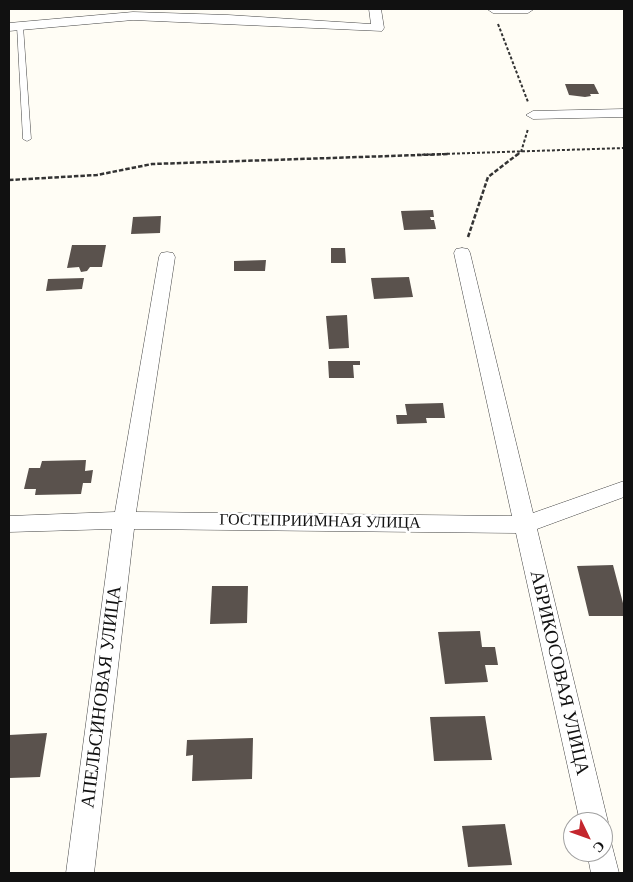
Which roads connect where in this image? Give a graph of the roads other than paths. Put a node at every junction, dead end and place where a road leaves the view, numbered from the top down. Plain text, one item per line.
1 (375, 9) edge
2 (493, 9) edge
3 (528, 9) edge
4 (170, 13) edge
5 (14, 26) edge
6 (624, 113) edge
7 (533, 115) road end
8 (26, 138) dead end
9 (462, 253) road end
10 (167, 258) dead end
11 (624, 489) edge
12 (124, 520) junction
13 (9, 524) edge
14 (525, 525) junction
15 (592, 812) edge
16 (80, 873) edge

1 - 4 street
2 - 3 street
4 - 5 street
5 - 8 lane
6 - 7 street
9 - 14 street, АБРИКОСОВАЯ УЛИЦА
10 - 12 street, АПЕЛЬСИНОВАЯ УЛИЦА
11 - 14 street, ГОСТЕПРИИМНАЯ УЛИЦА
12 - 13 street, ГОСТЕПРИИМНАЯ УЛИЦА
12 - 14 street, ГОСТЕПРИИМНАЯ УЛИЦА
12 - 16 street, АПЕЛЬСИНОВАЯ УЛИЦА
14 - 15 street, АБРИКОСОВАЯ УЛИЦА

